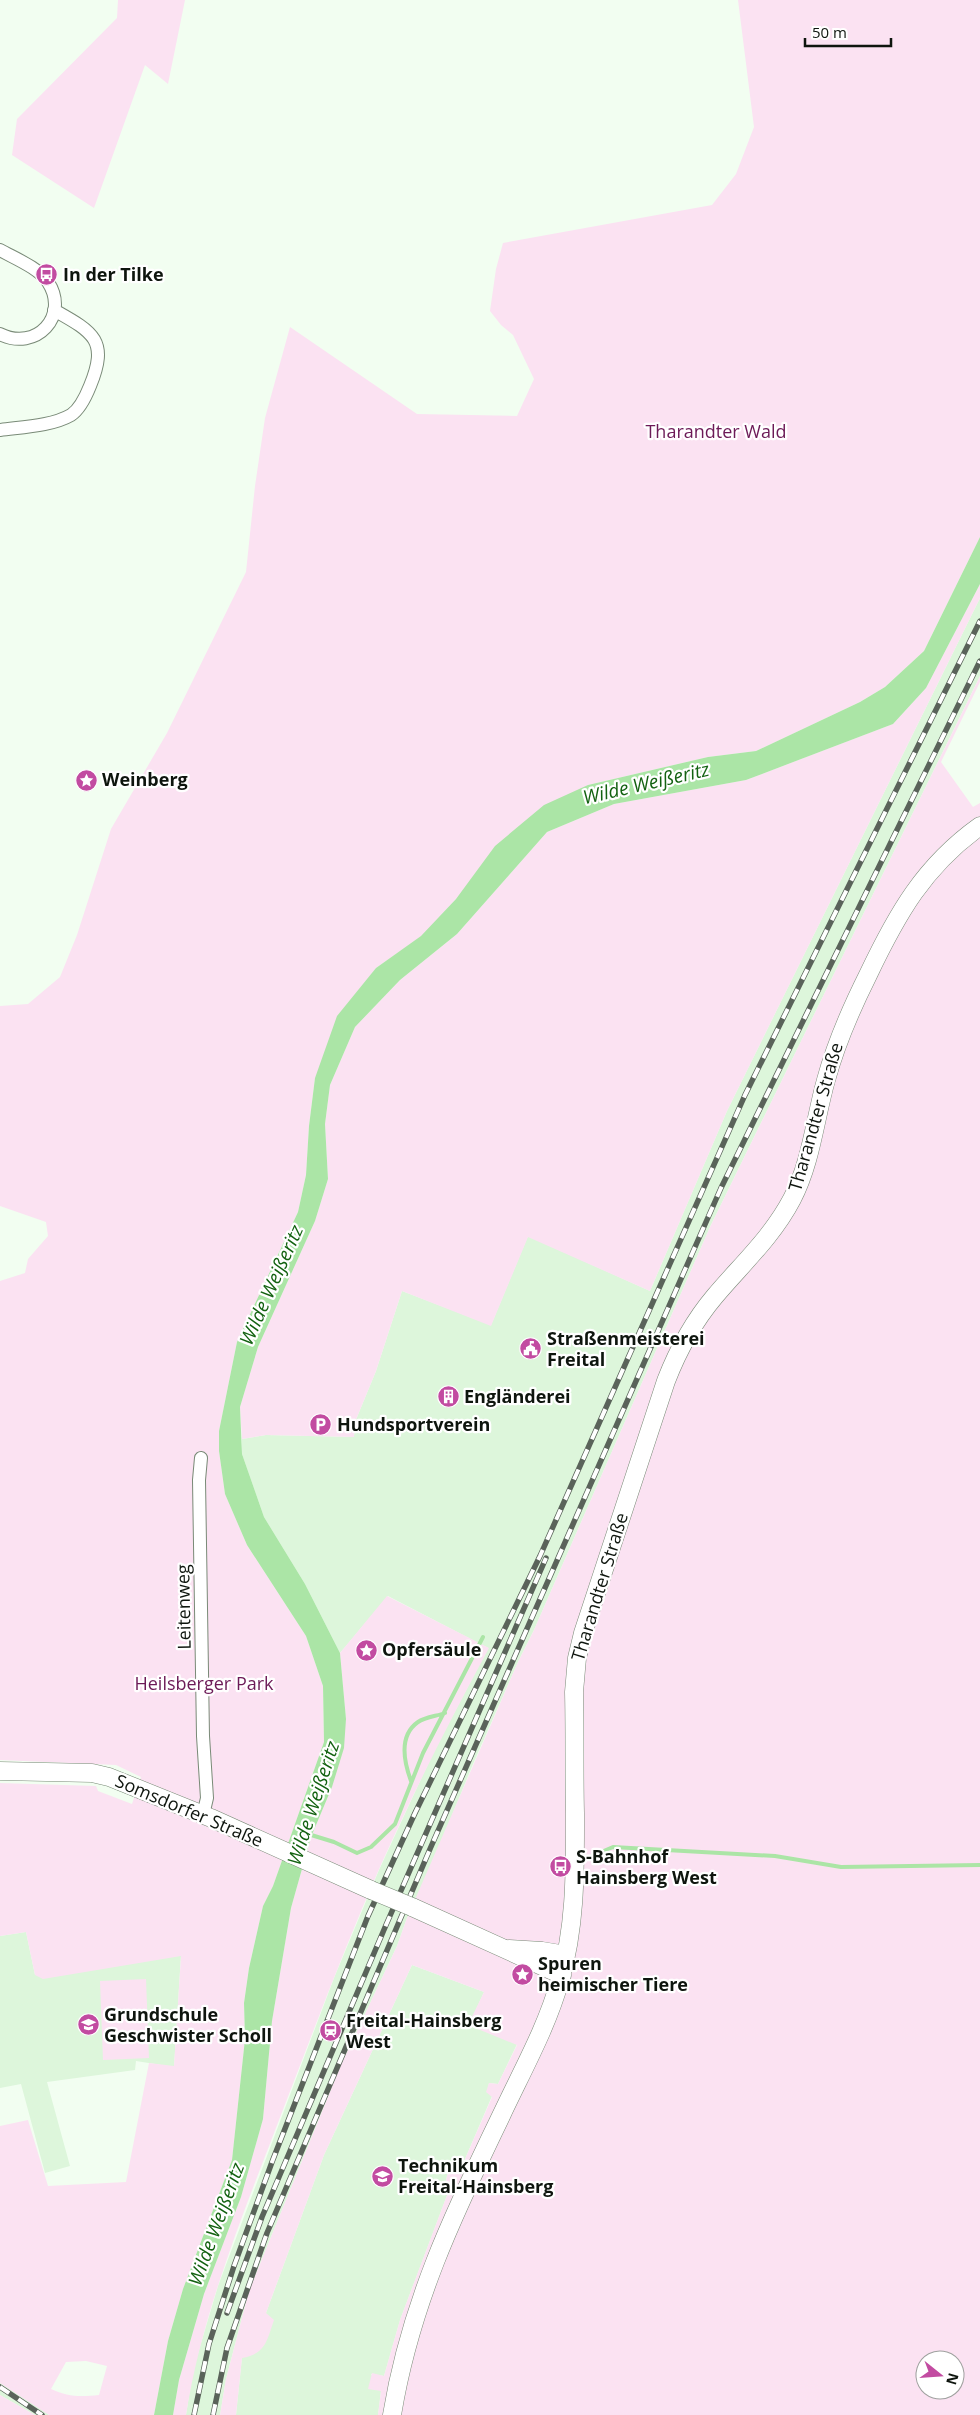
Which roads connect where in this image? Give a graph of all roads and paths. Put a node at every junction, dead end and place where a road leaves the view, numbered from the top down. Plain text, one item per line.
1 (0, 250) edge
2 (54, 310) junction
3 (0, 334) edge
4 (0, 430) edge
5 (980, 826) edge
6 (201, 1458) dead end
7 (0, 1771) edge
8 (203, 1815) junction
9 (506, 1949) junction
10 (566, 1955) junction
11 (562, 1975) junction
12 (392, 2415) edge

1 - 2 street
2 - 3 street
2 - 4 street
5 - 10 main road, Tharandter Straße
6 - 8 street, Leitenweg
7 - 8 main road, Somsdorfer Straße
8 - 9 main road, Somsdorfer Straße, bridge
9 - 10 main road, Somsdorfer Straße
9 - 11 main road, Somsdorfer Straße
10 - 11 main road, Tharandter Straße
11 - 12 main road, Tharandter Straße

